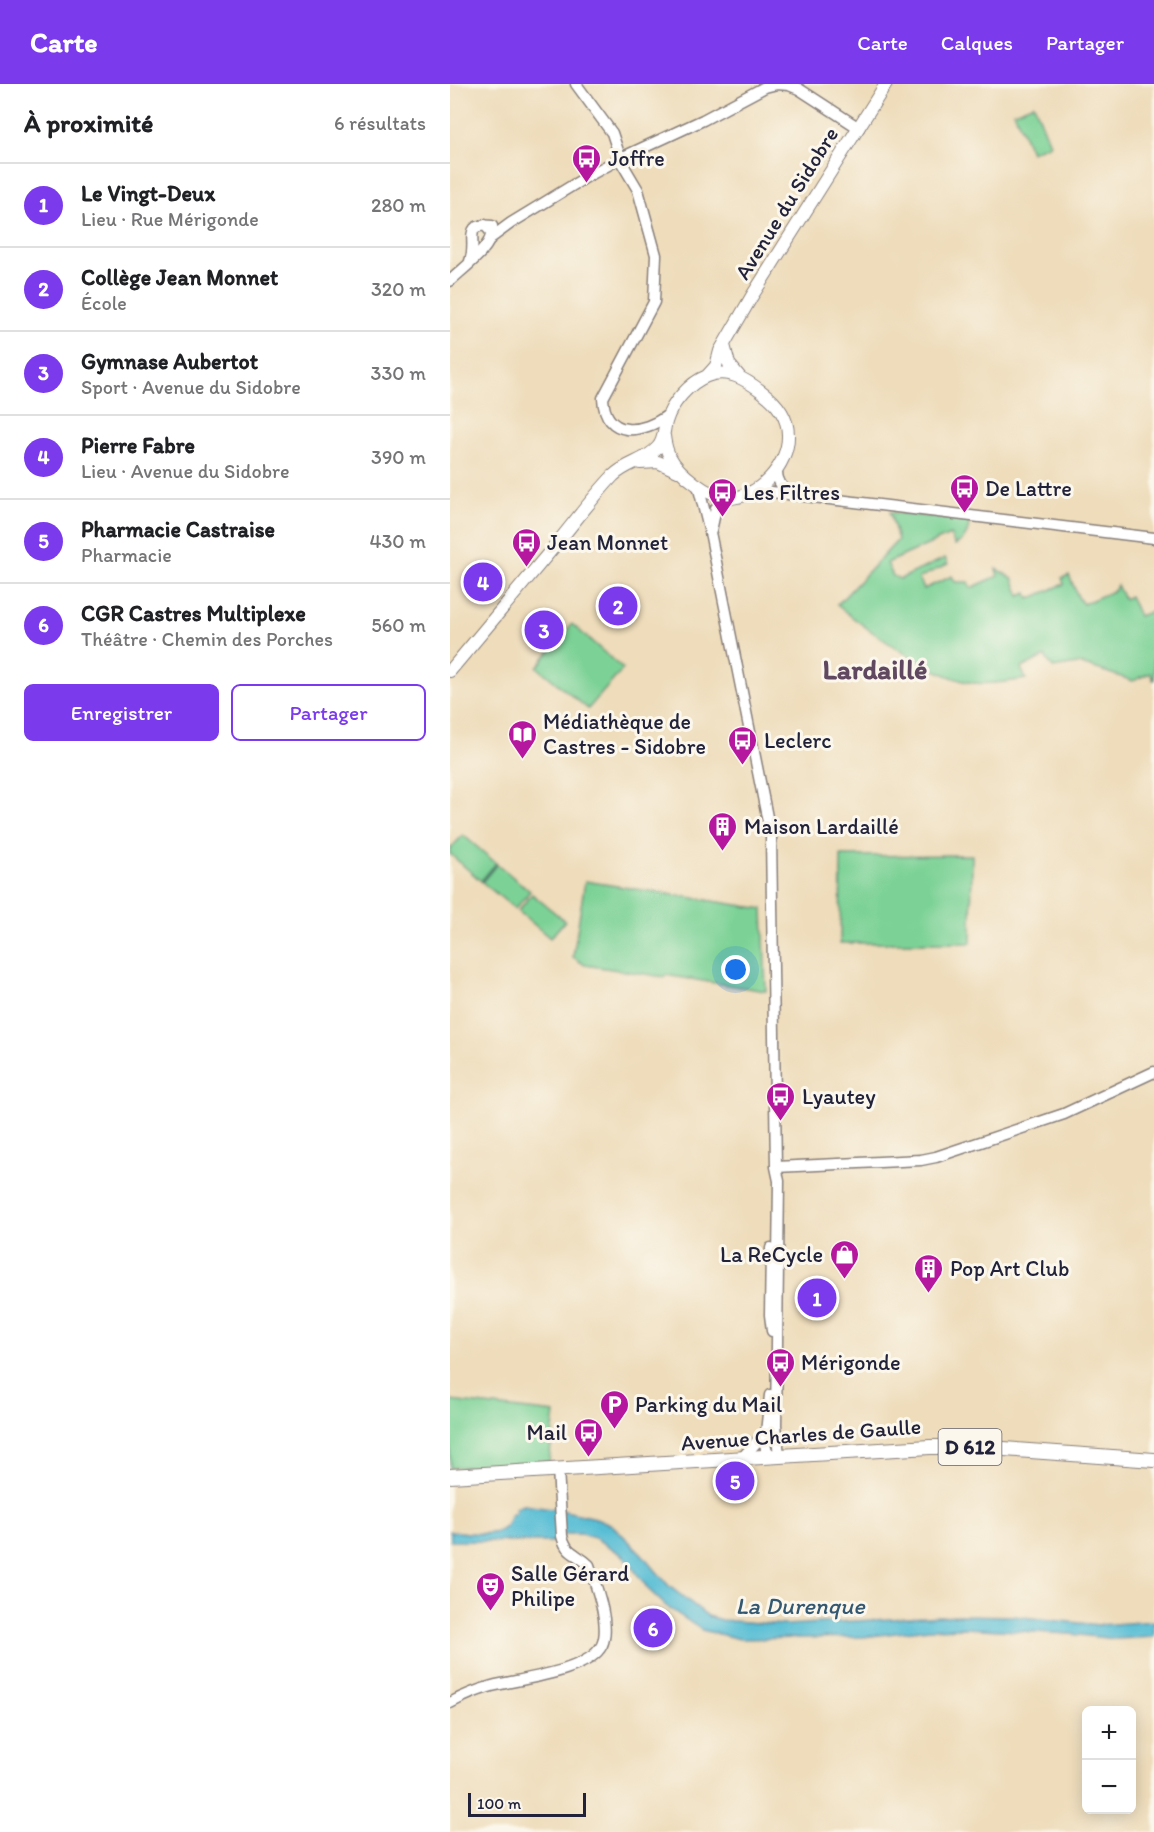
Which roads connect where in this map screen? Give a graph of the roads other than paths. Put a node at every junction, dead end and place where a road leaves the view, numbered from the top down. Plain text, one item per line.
1 (576, 84) edge
2 (777, 84) edge
3 (886, 84) edge
4 (858, 128) junction
5 (621, 158) junction
6 (511, 223) junction
7 (485, 225) junction
8 (473, 240) junction
9 (490, 240) junction
10 (470, 261) junction
11 (450, 281) edge
12 (724, 345) junction
13 (707, 376) junction
14 (739, 376) junction
15 (668, 415) junction
16 (647, 427) junction
17 (664, 435) junction
18 (625, 467) junction
19 (777, 468) junction
20 (682, 472) junction
21 (698, 485) junction
22 (752, 492) junction
23 (791, 494) junction
24 (729, 498) junction
25 (711, 537) junction
26 (1154, 538) edge
27 (450, 671) edge
28 (1154, 1072) edge
29 (776, 1167) junction
30 (765, 1433) junction
31 (776, 1457) junction
32 (742, 1458) junction
33 (1154, 1460) edge
34 (558, 1469) junction
35 (450, 1476) edge
36 (450, 1703) edge

1 - 5 street
2 - 4 street
2 - 5 street
3 - 4 main road, Avenue du Sidobre
4 - 12 main road, Avenue du Sidobre
5 - 6 street
5 - 16 street
6 - 7 street
6 - 9 street
7 - 8 street
7 - 9 street
8 - 9 street
8 - 10 street
9 - 10 street
10 - 11 street
12 - 13 main road, Avenue du Sidobre
12 - 14 main road
13 - 14 main road
13 - 15 main road
14 - 19 main road
15 - 16 street
15 - 17 main road
16 - 17 street
17 - 18 main road
17 - 20 main road
18 - 20 main road
18 - 27 main road
19 - 22 main road
19 - 23 street
20 - 21 main road
21 - 24 main road
21 - 25 street
22 - 23 street
22 - 24 main road
23 - 26 street
24 - 25 street
25 - 29 street
28 - 29 street
29 - 30 street
29 - 31 street
30 - 31 street
30 - 32 street
31 - 32 main road, Avenue Charles de Gaulle / D 612
31 - 33 main road, Avenue Charles de Gaulle / D 612
32 - 34 main road, Avenue Charles de Gaulle / D 612
34 - 35 main road, Avenue Charles de Gaulle / D 612
34 - 36 street

